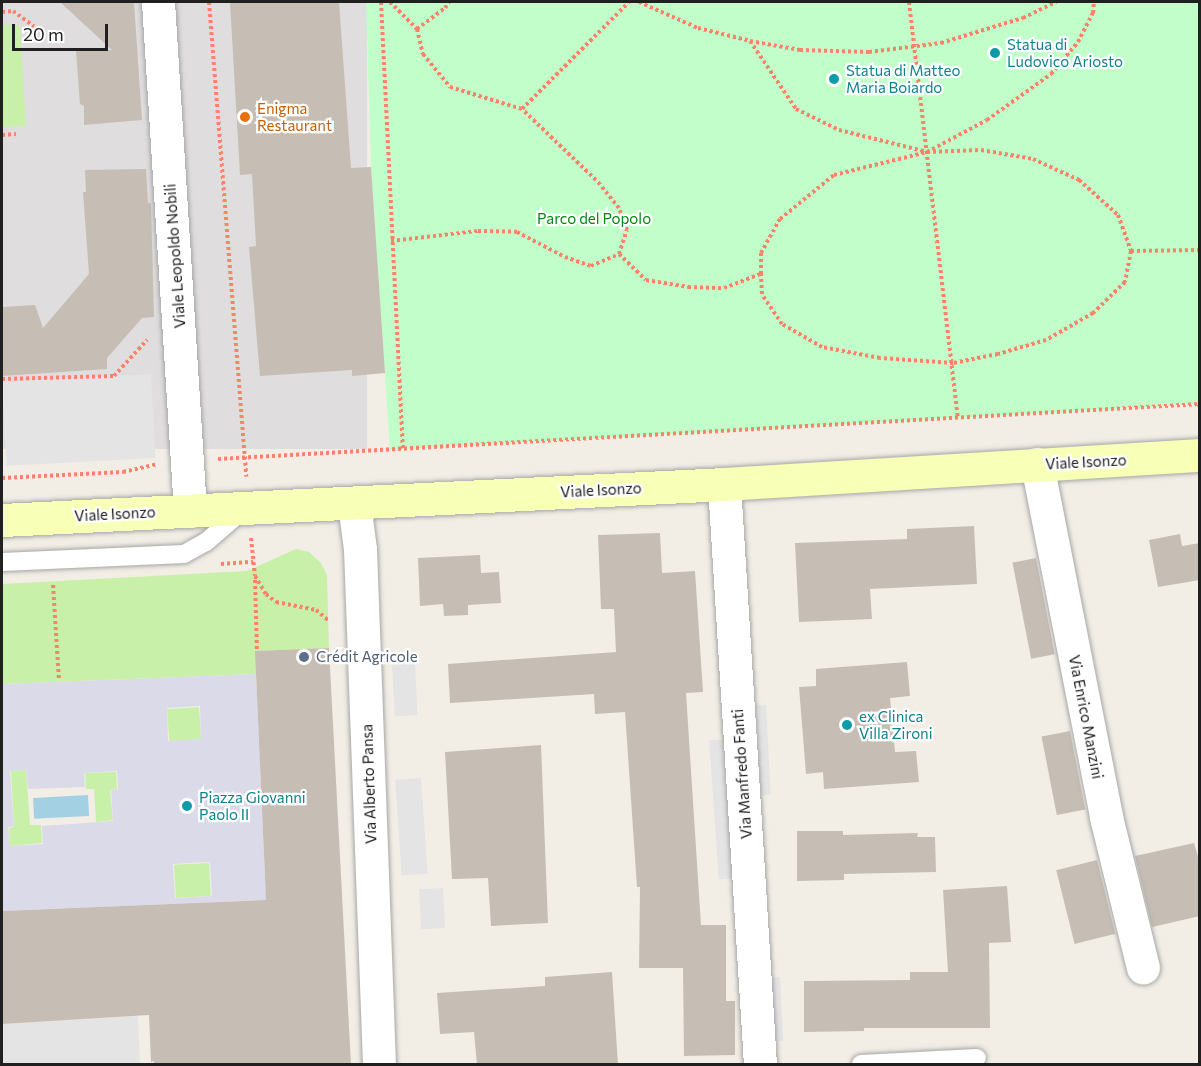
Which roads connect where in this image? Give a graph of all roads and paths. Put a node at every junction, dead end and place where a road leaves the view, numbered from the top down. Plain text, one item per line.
1 (158, 2) edge
2 (209, 2) edge
3 (381, 2) edge
4 (390, 2) edge
5 (449, 2) edge
6 (628, 2) edge
7 (639, 2) edge
8 (909, 2) edge
9 (1056, 2) edge
10 (1094, 2) edge
11 (2, 12) edge
12 (34, 26) dead end
13 (417, 29) junction
14 (750, 41) junction
15 (916, 46) junction
16 (522, 109) junction
17 (16, 134) dead end
18 (2, 135) edge
19 (927, 152) junction
20 (391, 241) junction
21 (1200, 250) edge
22 (1131, 251) junction
23 (620, 254) junction
24 (762, 274) junction
25 (151, 336) dead end
26 (953, 363) junction
27 (2, 379) edge
28 (1200, 404) edge
29 (958, 418) junction
30 (403, 449) junction
31 (1200, 455) edge
32 (245, 458) junction
33 (188, 461) junction
34 (1037, 464) junction
35 (2, 478) edge
36 (724, 484) junction
37 (354, 503) junction
38 (246, 509) junction
39 (190, 510) junction
40 (2, 520) edge
41 (2, 562) edge
42 (255, 576) junction
43 (53, 583) dead end
44 (331, 625) dead end
45 (257, 650) dead end
46 (59, 681) dead end
47 (1143, 968) dead end
48 (977, 1058) dead end
49 (379, 1065) edge
50 (760, 1065) edge
51 (861, 1065) edge

1 - 33 street, Viale Leopoldo Nobili
2 - 32 path
3 - 20 path
4 - 13 path
5 - 13 path
6 - 16 path
7 - 14 path
8 - 15 path
9 - 15 path
10 - 19 path
11 - 12 path
13 - 16 path
14 - 15 path
14 - 19 path
15 - 19 path
16 - 23 path
17 - 18 path
19 - 22 path
19 - 24 path
19 - 26 path
20 - 23 path
20 - 30 path
21 - 22 path
22 - 26 path
23 - 24 path
24 - 26 path
25 - 27 path
26 - 29 path
28 - 29 path
29 - 30 path
30 - 32 path
31 - 34 main road, Viale Isonzo
32 - 33 path
32 - 38 path
33 - 35 path
33 - 39 street, Viale Leopoldo Nobili
34 - 36 main road, Viale Isonzo
34 - 47 street, Via Enrico Manzini
36 - 37 main road, Viale Isonzo
36 - 50 street, Via Manfredo Fanti
37 - 38 main road, Viale Isonzo
37 - 49 street, Via Alberto Pansa
38 - 39 main road, Viale Isonzo
38 - 41 lane
38 - 42 path
39 - 40 main road, Viale Isonzo
42 - 44 path
42 - 45 path
43 - 46 path
48 - 51 lane

